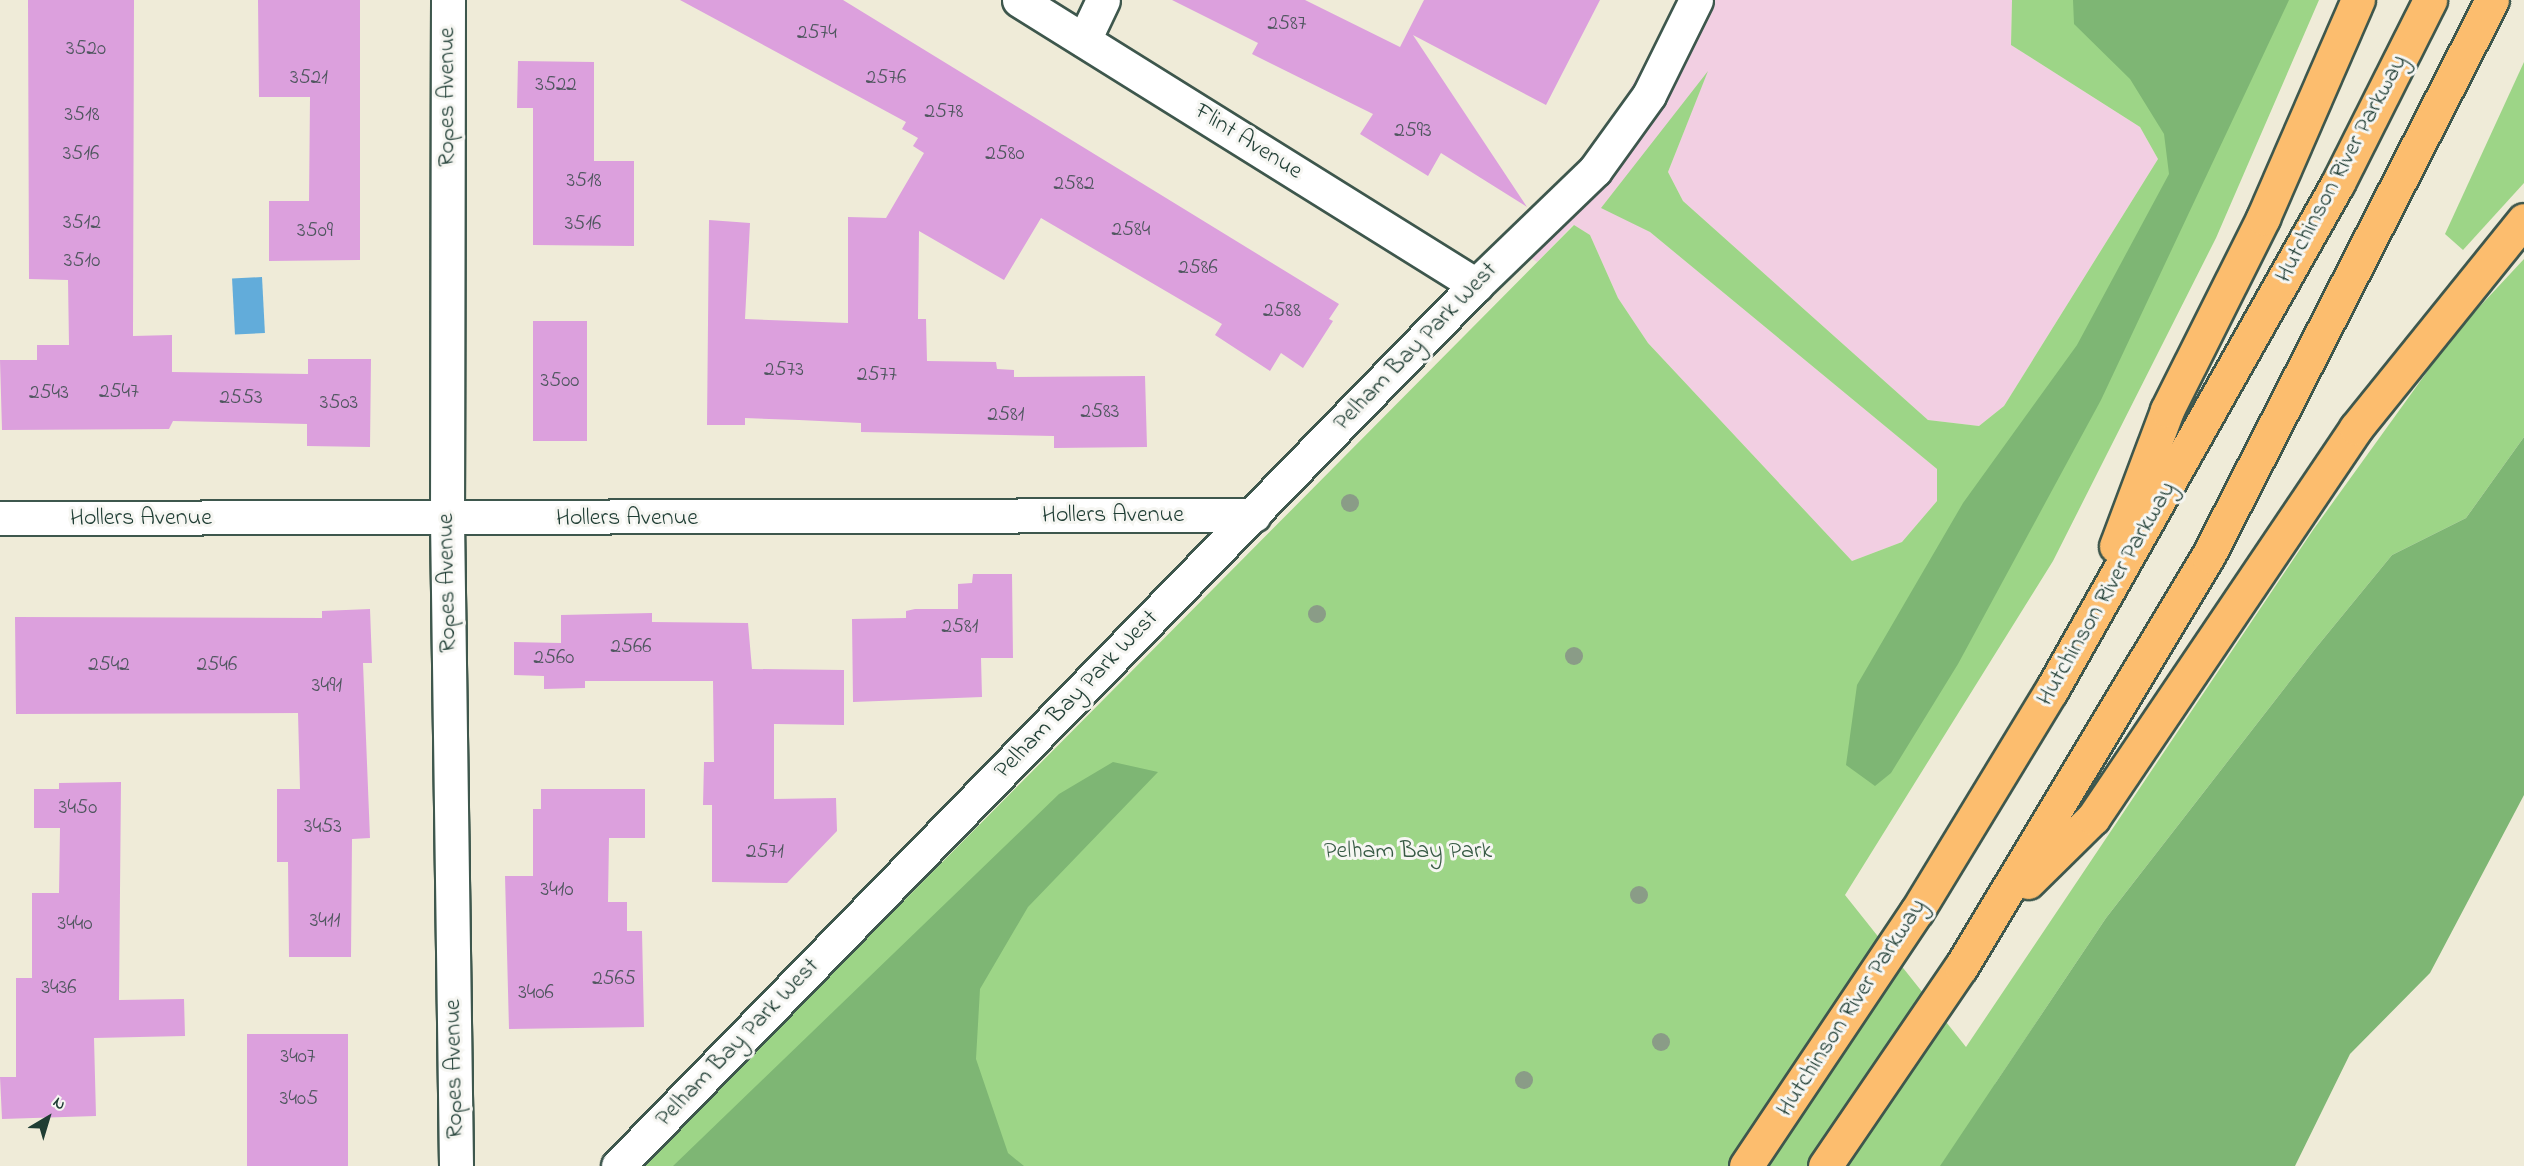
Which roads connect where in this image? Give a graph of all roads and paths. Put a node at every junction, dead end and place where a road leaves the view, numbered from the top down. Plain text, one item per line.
1 (448, 0) edge
2 (1018, 0) edge
3 (1103, 0) edge
4 (1696, 0) edge
5 (2358, 0) edge
6 (2430, 0) edge
7 (2492, 0) edge
8 (1084, 40) junction
9 (2524, 220) edge
10 (1476, 285) junction
11 (1254, 515) junction
12 (0, 518) edge
13 (447, 520) junction
14 (2082, 637) junction
15 (1992, 916) junction
16 (456, 1166) edge
17 (618, 1166) edge
18 (1746, 1166) edge
19 (1825, 1166) edge

1 - 13 street, Ropes Avenue
2 - 8 street, Flint Avenue
3 - 8 street
4 - 10 street, Pelham Bay Park West
5 - 14 highway
6 - 14 highway, Hutchinson River Parkway
7 - 15 highway
8 - 10 street, Flint Avenue
9 - 15 highway
10 - 11 street, Pelham Bay Park West
11 - 13 street, Hollers Avenue
11 - 17 street, Pelham Bay Park West
12 - 13 street, Hollers Avenue
13 - 16 street, Ropes Avenue
14 - 18 highway, Hutchinson River Parkway
15 - 19 highway

